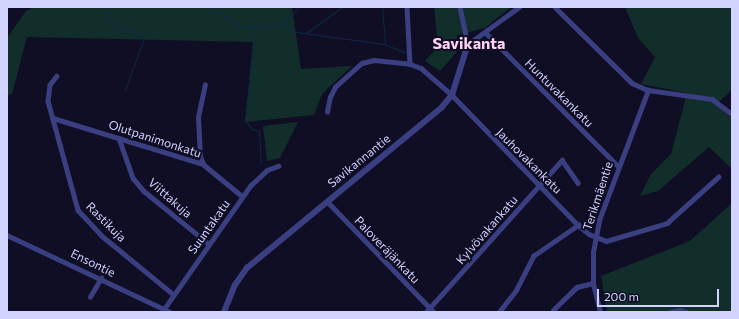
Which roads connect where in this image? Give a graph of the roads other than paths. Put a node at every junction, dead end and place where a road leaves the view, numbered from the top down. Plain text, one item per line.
1 (407, 7) edge
2 (460, 7) edge
3 (520, 7) edge
4 (555, 7) edge
5 (486, 33) junction
6 (468, 44) junction
7 (410, 64) junction
8 (57, 76) dead end
9 (204, 85) dead end
10 (648, 90) junction
11 (452, 96) junction
12 (327, 112) dead end
13 (732, 114) edge
14 (53, 118) junction
15 (119, 138) junction
16 (203, 164) junction
17 (278, 166) dead end
18 (618, 166) junction
19 (718, 177) dead end
20 (578, 183) dead end
21 (540, 185) junction
22 (242, 196) junction
23 (327, 201) junction
24 (578, 225) junction
25 (7, 235) edge
26 (595, 238) junction
27 (209, 244) junction
28 (101, 278) junction
29 (593, 283) junction
30 (174, 295) junction
31 (90, 297) dead end
32 (164, 309) junction
33 (553, 310) dead end
34 (430, 311) edge
35 (170, 312) edge
36 (224, 312) edge
37 (499, 312) edge
38 (600, 312) edge
39 (670, 312) edge
40 (686, 312) edge

1 - 7 street
2 - 6 street, Savikannantie
3 - 5 street
4 - 10 street
5 - 6 street
5 - 18 street, Huntuvakankatu
6 - 11 street, Savikannantie
7 - 11 street, Jauhovakankatu
7 - 12 street
8 - 14 street, Rastikuja
9 - 16 street
10 - 13 street
10 - 18 street, Terikmäentie
11 - 21 street, Jauhovakankatu
11 - 23 street, Savikannantie
14 - 15 street, Olutpanimonkatu
14 - 30 street, Rastikuja
15 - 16 street, Olutpanimonkatu
15 - 27 street, Viittakuja
16 - 22 street, Olutpanimonkatu
17 - 22 street, Suuntakatu
18 - 26 street, Terikmäentie
19 - 26 street
20 - 21 street, Kylvövakankatu
21 - 24 street, Jauhovakankatu
21 - 34 street, Kylvövakankatu
22 - 27 street, Suuntakatu
23 - 34 street, Paloveräjänkatu
23 - 36 street, Savikannantie
24 - 26 street, Jauhovakankatu
24 - 37 street
25 - 28 street, Ensontie
26 - 29 street, Terikmäentie
27 - 30 street, Suuntakatu
28 - 31 street
28 - 32 street, Ensontie
29 - 33 street
29 - 38 street, Terikmäentie
30 - 32 street, Suuntakatu
32 - 35 street, Ensontie
39 - 40 street

